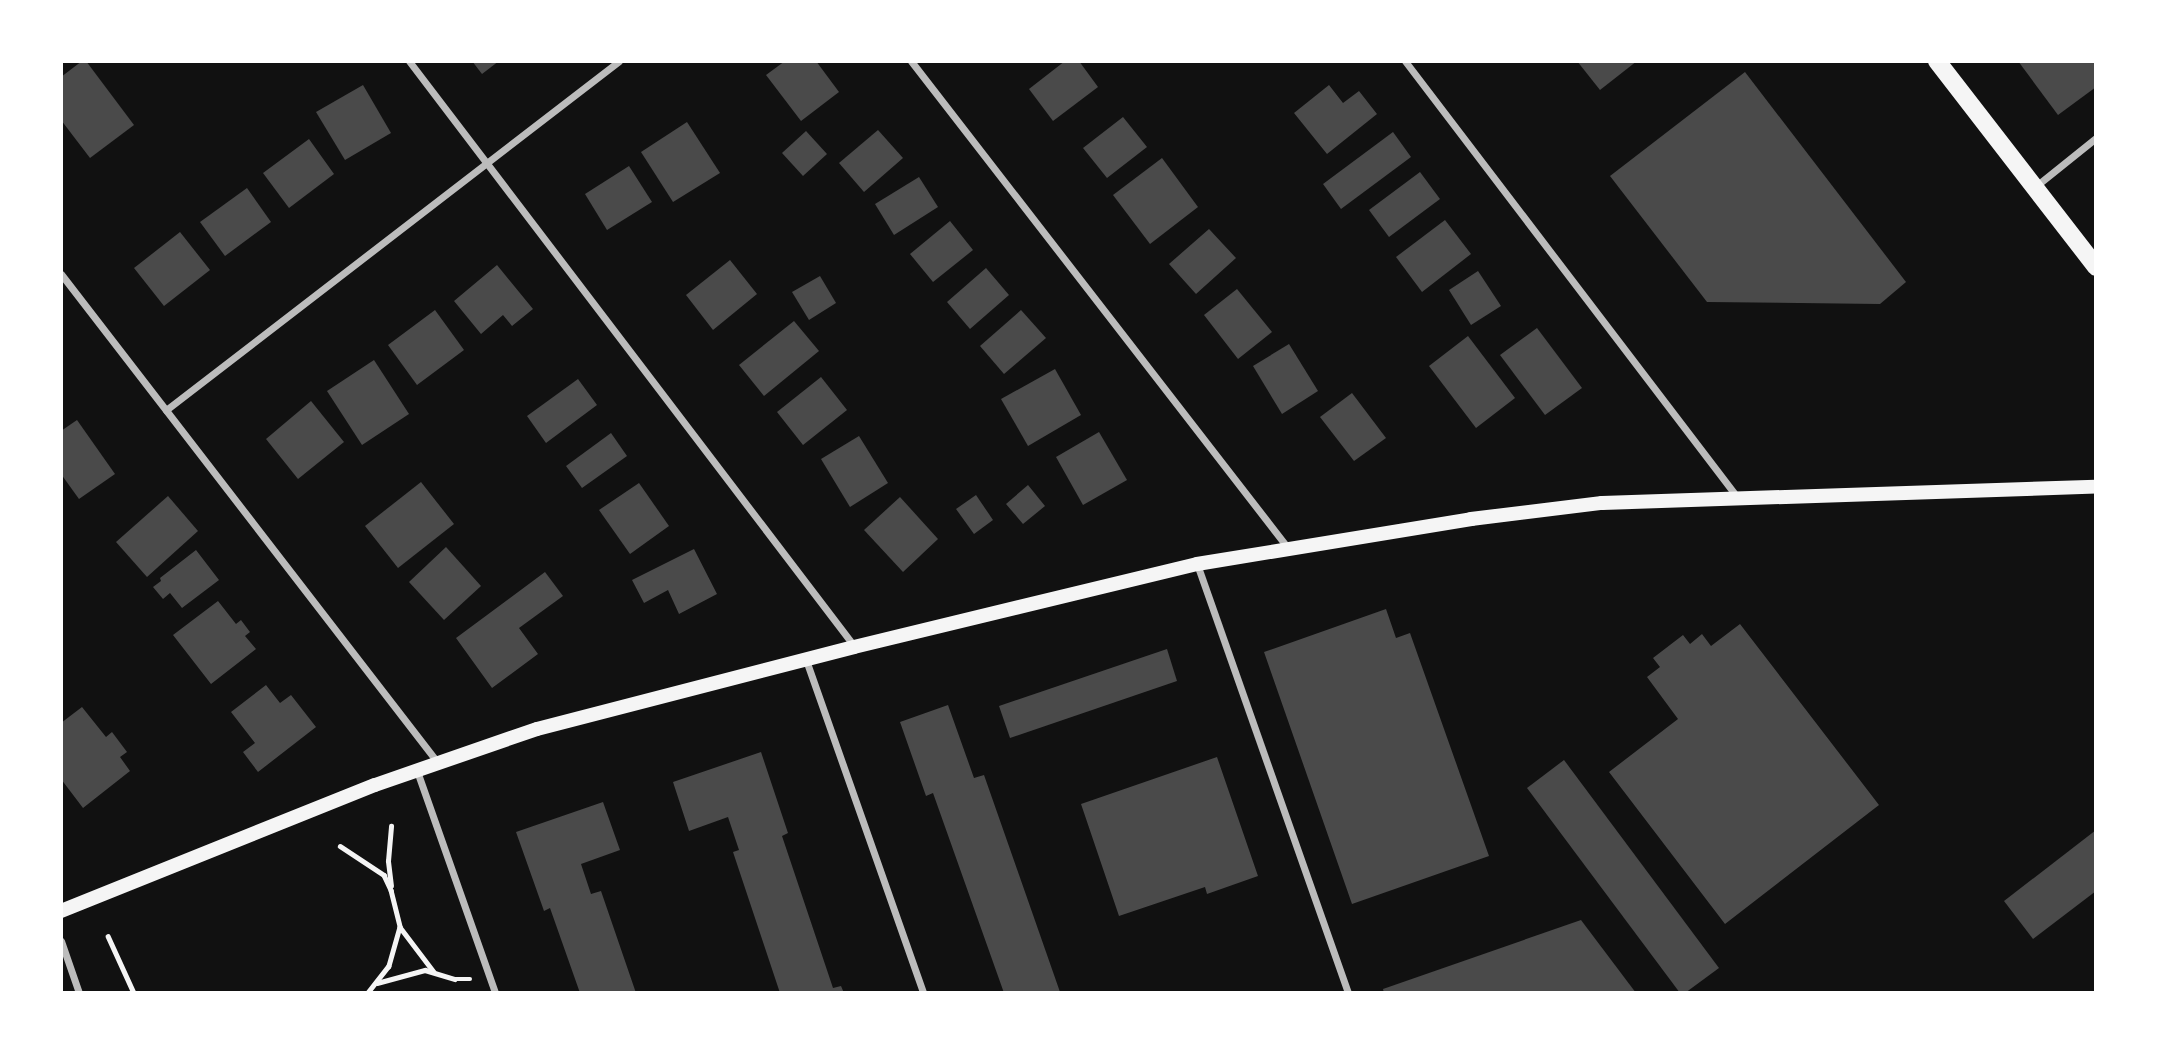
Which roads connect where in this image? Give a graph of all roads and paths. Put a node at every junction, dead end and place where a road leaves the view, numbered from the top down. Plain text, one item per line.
1 (409, 61) edge
2 (619, 61) edge
3 (911, 61) edge
4 (1405, 61) edge
5 (1937, 61) edge
6 (2096, 138) edge
7 (487, 163) junction
8 (2034, 187) junction
9 (2096, 267) edge
10 (61, 274) edge
11 (166, 410) junction
12 (2096, 486) edge
13 (1737, 497) junction
14 (1288, 548) junction
15 (1197, 564) junction
16 (855, 647) junction
17 (806, 659) junction
18 (438, 763) junction
19 (417, 771) junction
20 (391, 826) dead end
21 (340, 846) dead end
22 (391, 890) junction
23 (61, 911) edge
24 (400, 927) junction
25 (108, 936) dead end
26 (61, 941) edge
27 (435, 972) junction
28 (489, 977) junction
29 (376, 984) junction
30 (79, 993) edge
31 (134, 993) edge
32 (368, 993) edge
33 (495, 993) edge
34 (923, 993) edge
35 (1348, 993) edge

1 - 7 street
2 - 7 street
3 - 14 street
4 - 13 street
5 - 8 main road
6 - 8 street
7 - 11 street
7 - 16 street
8 - 9 main road
10 - 11 street
11 - 18 street
12 - 13 main road
13 - 14 main road
14 - 15 main road
15 - 16 main road
15 - 35 street
16 - 17 main road
17 - 18 main road
17 - 34 street
18 - 19 main road
19 - 23 main road
19 - 28 street
20 - 22 path
21 - 22 path
22 - 24 path
24 - 27 path
24 - 29 path
25 - 31 path
26 - 30 street
27 - 28 path
27 - 29 path
28 - 33 street
29 - 32 path

